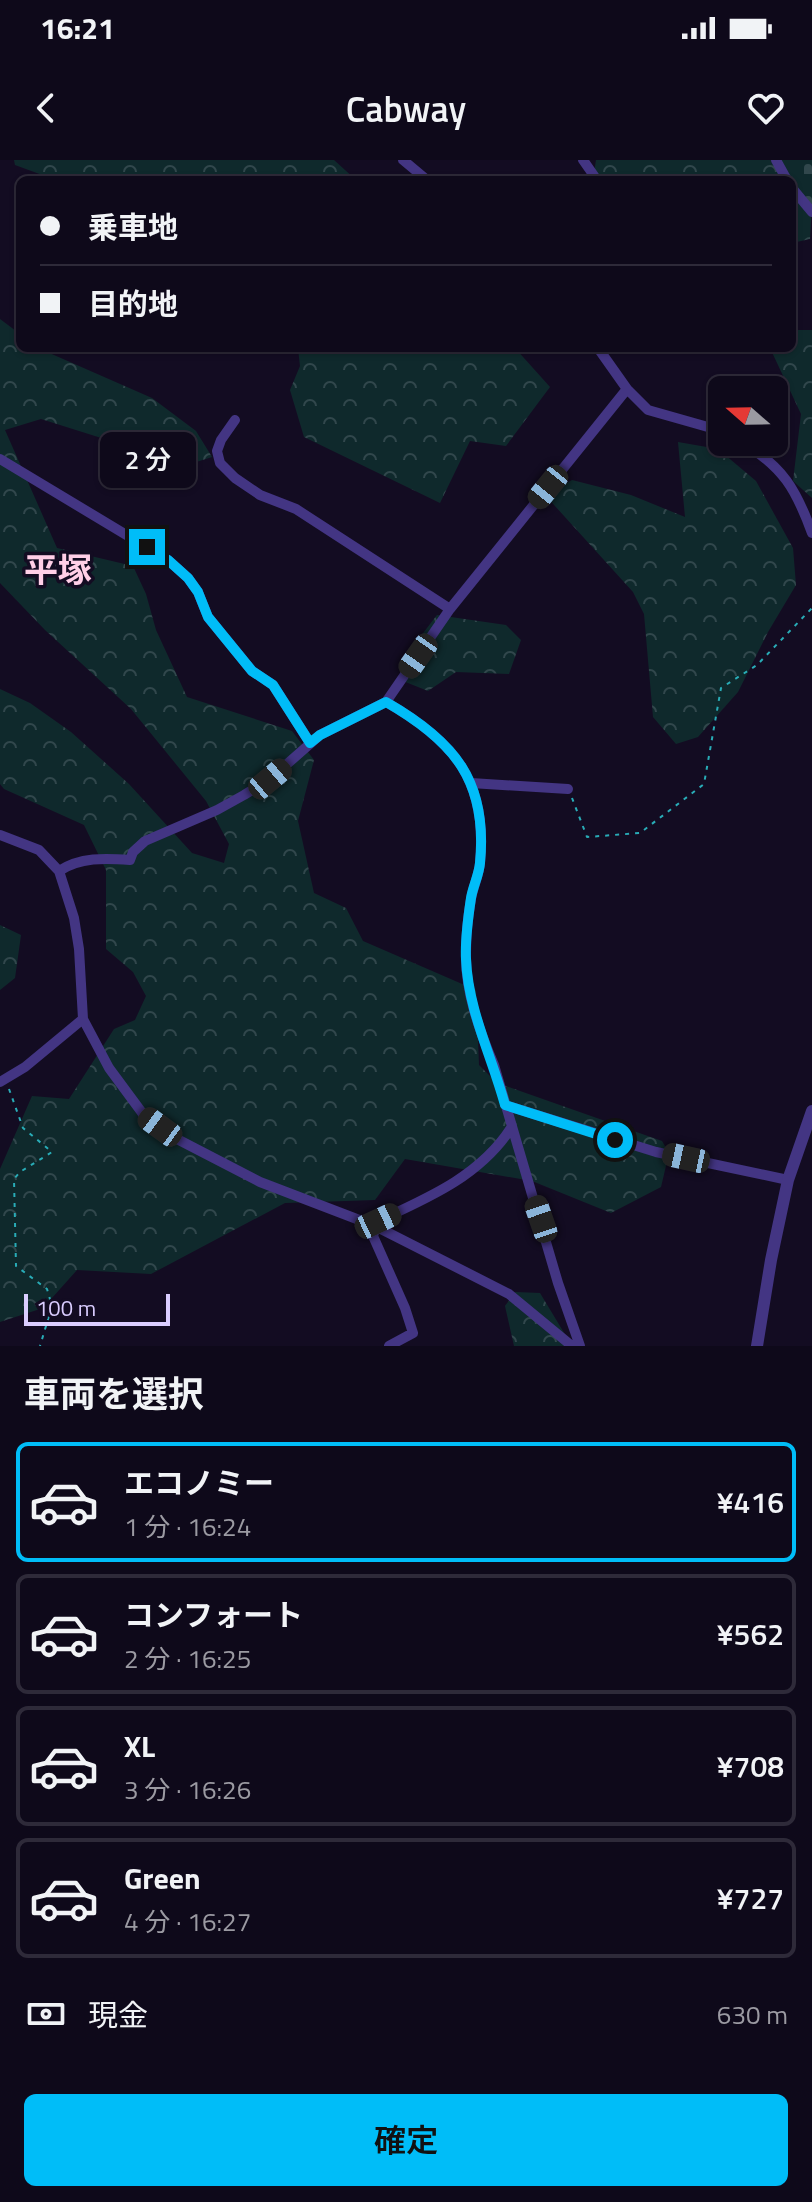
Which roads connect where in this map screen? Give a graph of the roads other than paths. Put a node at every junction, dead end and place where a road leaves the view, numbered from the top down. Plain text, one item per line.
1 (403, 160) edge
2 (422, 176) edge
3 (796, 193) edge
4 (812, 212) edge
5 (601, 352) edge
6 (627, 389) junction
7 (235, 420) dead end
8 (708, 427) edge
9 (765, 456) edge
10 (0, 459) edge
11 (812, 533) edge
12 (450, 609) junction
13 (386, 702) junction
14 (310, 743) junction
15 (471, 783) junction
16 (568, 789) road end
17 (0, 835) edge
18 (59, 871) junction
19 (83, 1019) junction
20 (3, 1081) edge
21 (505, 1105) junction
22 (812, 1111) edge
23 (511, 1128) junction
24 (788, 1180) junction
25 (375, 1226) junction
26 (389, 1346) edge
27 (572, 1346) edge
28 (580, 1346) edge
29 (757, 1346) edge

1 - 2 street
3 - 4 street
5 - 6 street
6 - 8 street
6 - 12 street
7 - 12 street
9 - 11 street
10 - 14 street
12 - 13 street
13 - 14 street
13 - 15 street
14 - 18 street
15 - 16 street
15 - 21 street
17 - 18 street
18 - 19 street
19 - 20 street
19 - 25 street
21 - 23 street
21 - 24 street
22 - 24 street
23 - 25 street
23 - 28 street
24 - 29 street
25 - 26 street
25 - 27 street

